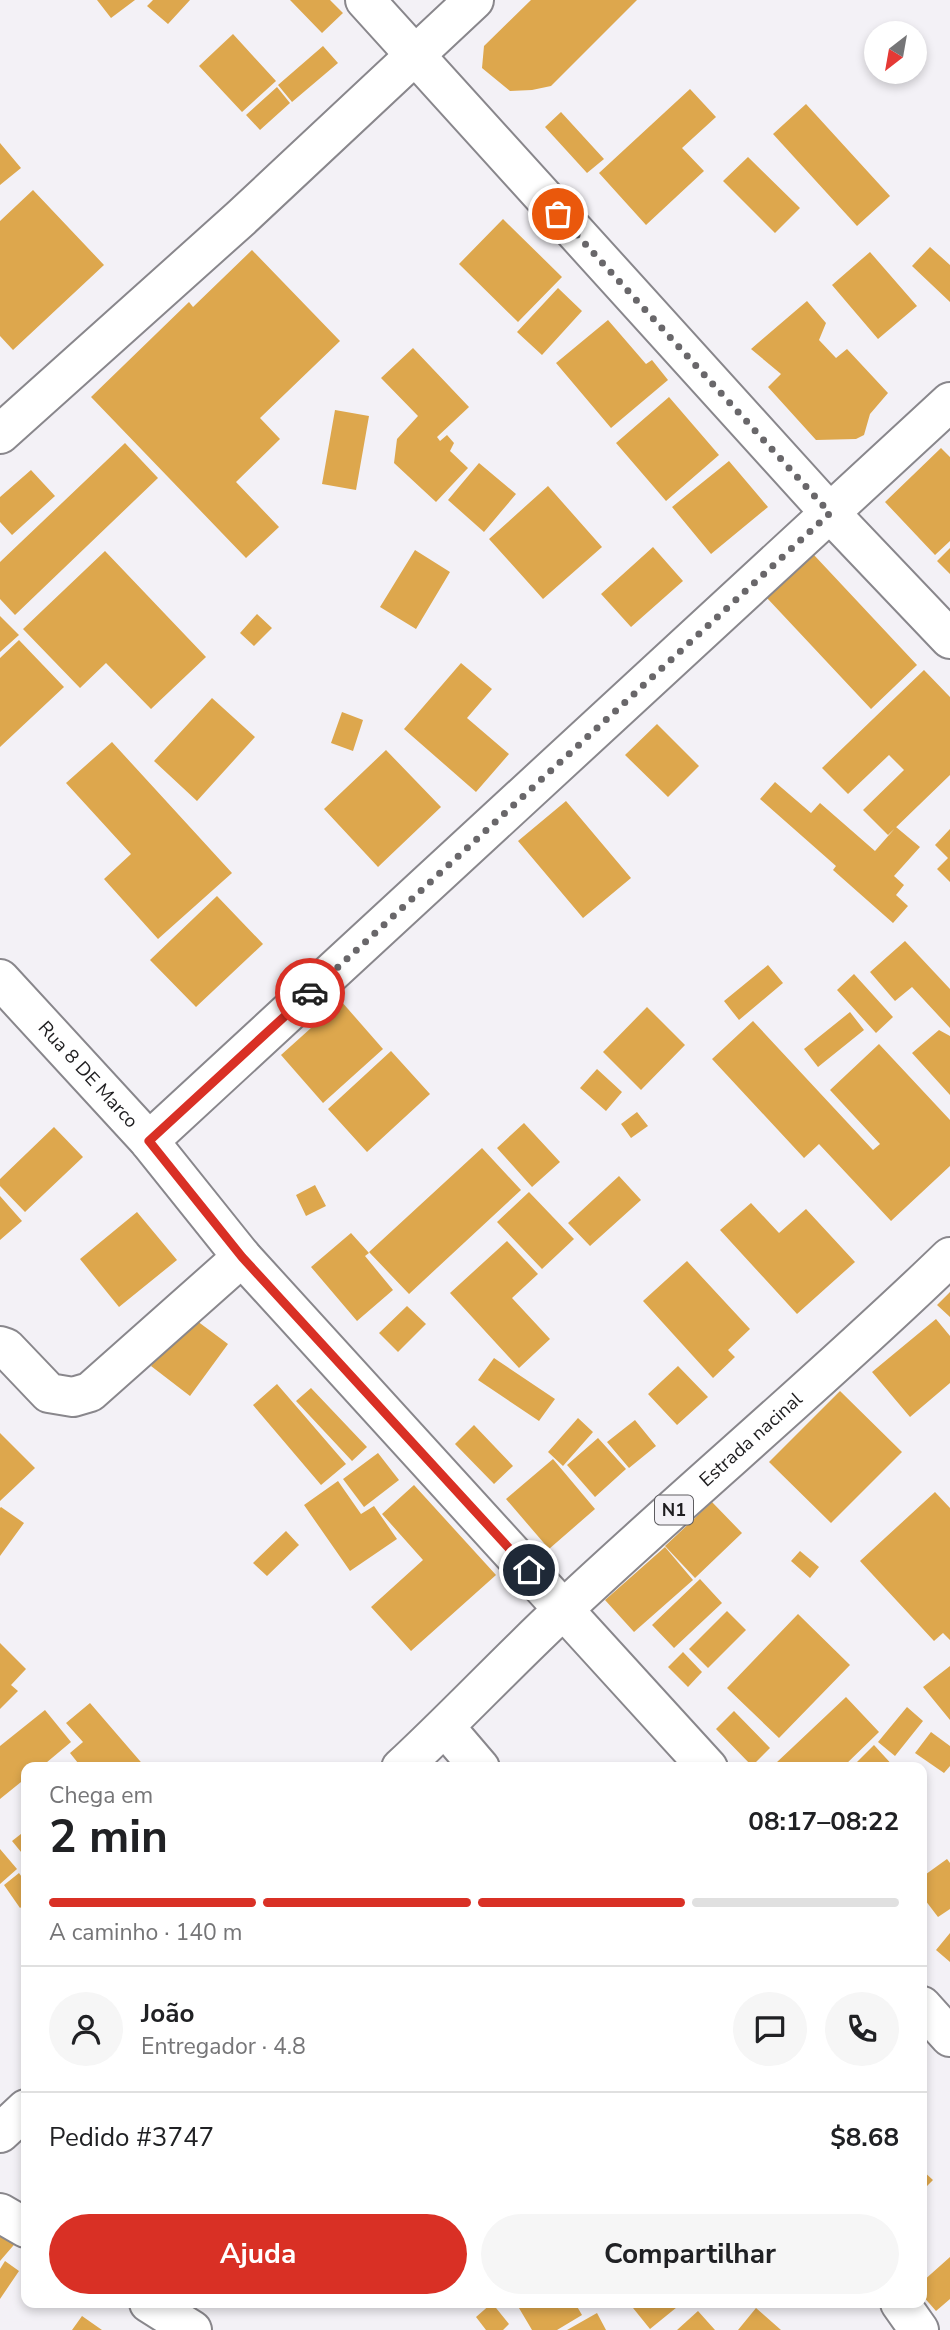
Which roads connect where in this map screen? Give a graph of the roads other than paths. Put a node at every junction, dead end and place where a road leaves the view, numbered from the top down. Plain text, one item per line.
1 (365, 0) edge
2 (474, 0) edge
3 (414, 55) junction
4 (950, 402) edge
5 (0, 434) edge
6 (830, 513) junction
7 (950, 639) edge
8 (0, 979) edge
9 (149, 1141) junction
10 (242, 1257) junction
11 (950, 1257) edge
12 (0, 1346) edge
13 (565, 1609) junction
14 (445, 1727) junction
15 (407, 1762) edge
16 (475, 1762) edge
17 (703, 1762) edge
18 (927, 2011) edge
19 (950, 2036) edge
20 (21, 2114) edge
21 (0, 2133) edge
22 (0, 2213) edge
23 (21, 2225) edge
24 (157, 2308) edge
25 (904, 2308) edge
26 (192, 2330) edge
27 (919, 2330) edge

1 - 3 main road
2 - 3 main road
3 - 5 main road
3 - 6 main road
4 - 6 main road
6 - 7 main road
6 - 9 main road
8 - 9 main road, Rua 8 DE Marco
9 - 10 main road, Rua 8 DE Marco
10 - 12 main road
10 - 13 main road, Rua 8 DE Marco
11 - 13 main road, Estrada nacinal / N1
13 - 14 main road, Estrada nacinal / N1
13 - 17 main road, Rua 8 DE Marco
14 - 15 main road, Estrada nacinal / N1
14 - 16 main road
18 - 19 main road
20 - 21 main road
22 - 23 main road
24 - 26 main road
25 - 27 main road

